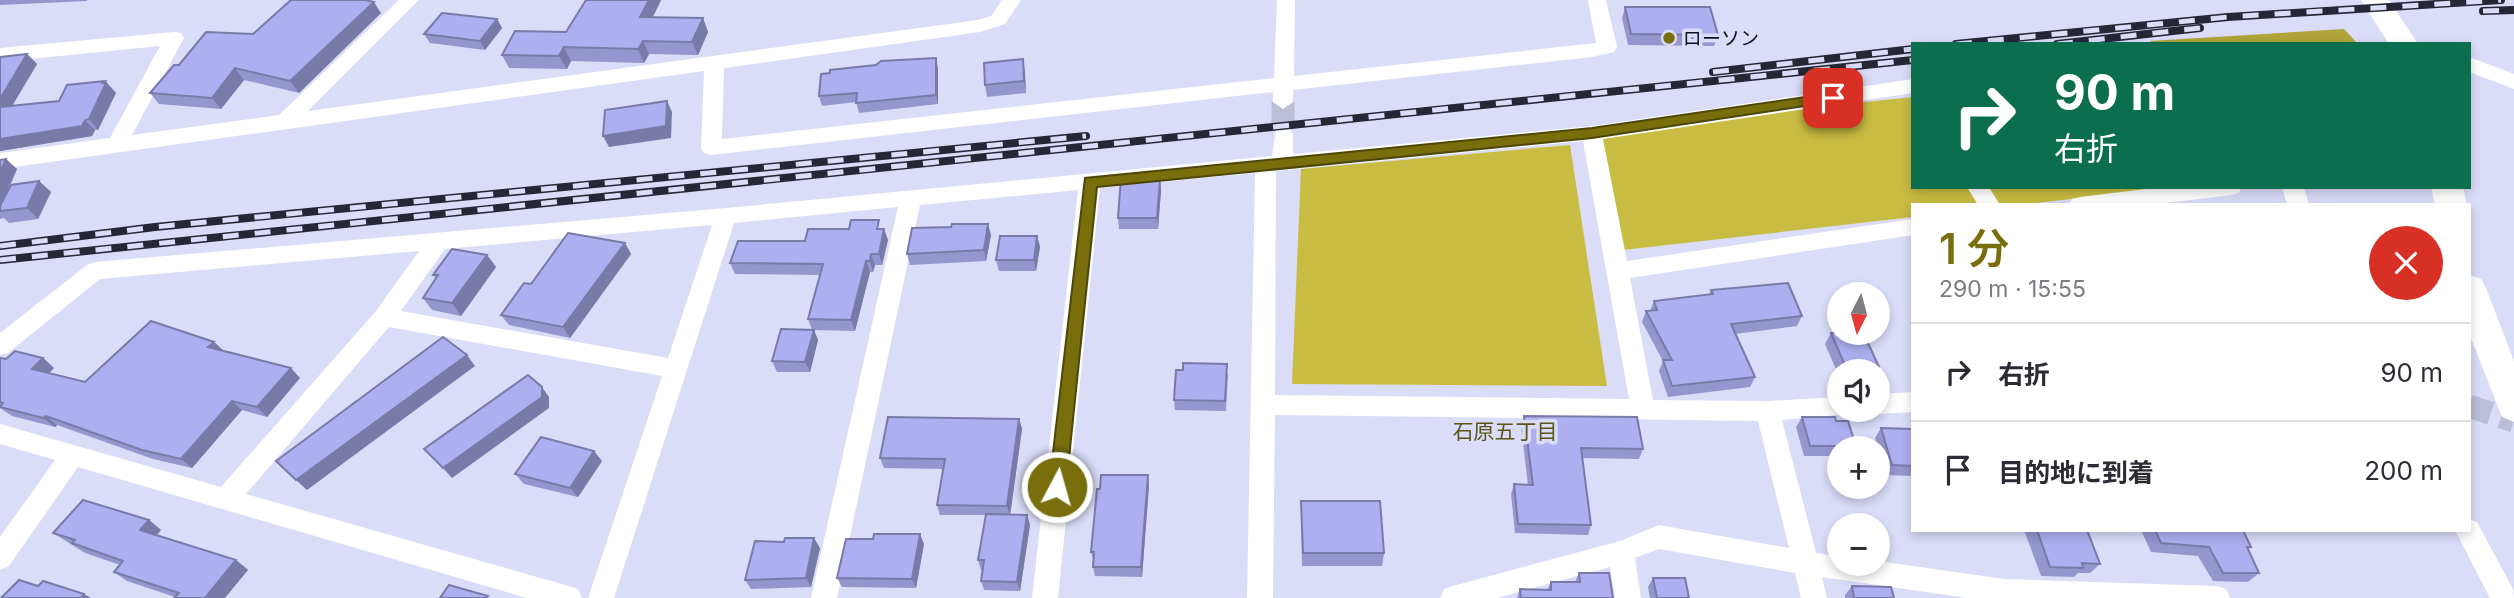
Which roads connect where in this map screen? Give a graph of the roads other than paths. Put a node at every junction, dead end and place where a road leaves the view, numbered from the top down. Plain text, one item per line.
1 (410, 0) edge
2 (1012, 0) edge
3 (1286, 0) edge
4 (1597, 0) edge
5 (2375, 0) edge
6 (2401, 39) edge
7 (0, 55) edge
8 (714, 61) junction
9 (2471, 65) edge
10 (2514, 82) edge
11 (1911, 86) edge
12 (1283, 93) junction
13 (284, 123) junction
14 (1592, 133) junction
15 (1283, 134) tunnel mouth
16 (117, 145) junction
17 (0, 161) edge
18 (1274, 164) junction
19 (1090, 182) junction
20 (2214, 189) edge
21 (911, 197) junction
22 (2097, 203) edge
23 (726, 216) junction
24 (1911, 227) edge
25 (438, 242) junction
26 (1618, 271) junction
27 (2471, 293) edge
28 (384, 317) junction
29 (0, 346) edge
30 (677, 369) junction
31 (1911, 402) edge
32 (1890, 403) edge
33 (1261, 405) junction
34 (2514, 407) edge
35 (1827, 408) edge
36 (1643, 410) junction
37 (1768, 411) junction
38 (0, 434) edge
39 (72, 456) junction
40 (226, 499) junction
41 (2469, 532) edge
42 (1621, 552) junction
43 (0, 558) edge
44 (1805, 563) junction
45 (569, 598) edge
46 (601, 598) edge
47 (824, 598) edge
48 (1045, 598) edge
49 (1260, 598) edge
50 (1455, 598) edge
51 (1628, 598) edge
52 (1814, 598) edge
53 (2217, 598) edge
54 (2504, 598) edge

1 - 13 street
2 - 8 street
3 - 12 street
4 - 12 street
5 - 6 main road
7 - 16 street
8 - 12 street
8 - 13 street
9 - 10 street
11 - 14 street
13 - 16 street
14 - 18 street
14 - 26 street
15 - 18 street
16 - 17 street
18 - 19 street
18 - 33 street
19 - 21 street
19 - 48 street
20 - 22 street
21 - 23 street
21 - 47 street
23 - 25 street
23 - 30 street
24 - 26 street
25 - 28 street
25 - 29 street
26 - 36 street
27 - 34 main road
28 - 30 street
28 - 40 street
30 - 46 street
31 - 32 street
33 - 36 street
33 - 49 street
35 - 37 street
36 - 37 street
37 - 44 street
38 - 39 street
39 - 40 street
39 - 43 street
40 - 45 street
41 - 54 street
42 - 44 street
42 - 50 street
42 - 51 street
44 - 52 street
44 - 53 street

